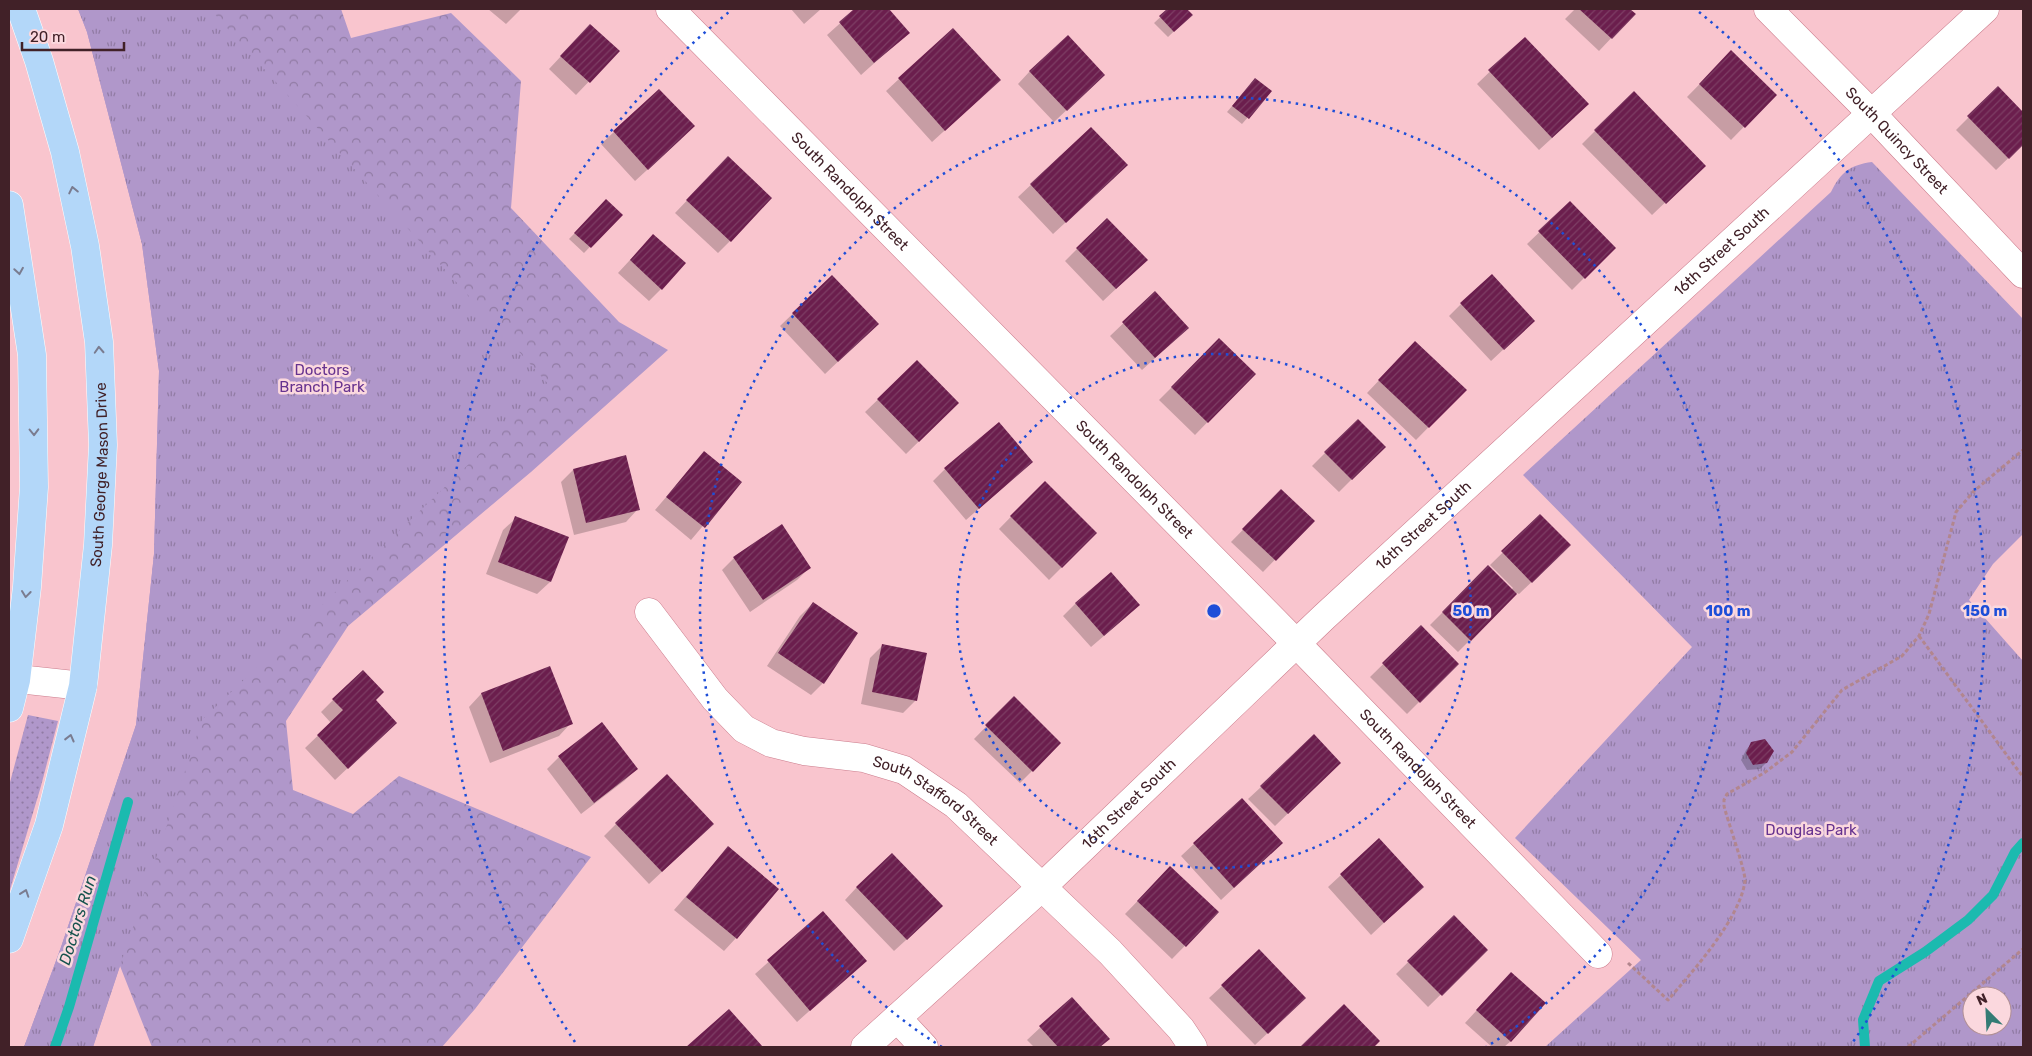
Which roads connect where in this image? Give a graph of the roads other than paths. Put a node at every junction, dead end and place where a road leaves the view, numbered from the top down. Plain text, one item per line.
1 (21, 9) edge
2 (670, 9) edge
3 (1768, 9) edge
4 (1984, 9) edge
5 (1872, 114) junction
6 (9, 206) edge
7 (2023, 274) edge
8 (649, 612) dead end
9 (1296, 643) junction
10 (13, 679) edge
11 (82, 686) junction
12 (9, 708) edge
13 (1043, 886) junction
14 (9, 940) edge
15 (1598, 954) road end
16 (897, 1018) junction
17 (865, 1047) edge
18 (924, 1047) edge
19 (1193, 1047) edge

11 -> 1 main road, South George Mason Drive
2 - 9 street, South Randolph Street
3 - 5 street, South Quincy Street
4 - 5 street, 16th Street South
5 - 7 street, South Quincy Street
5 - 9 street, 16th Street South
6 -> 10 main road
8 - 13 street, South Stafford Street
9 - 13 street, 16th Street South
9 - 15 street, South Randolph Street
10 - 11 street
10 - 12 main road
14 -> 11 main road, South George Mason Drive
13 - 16 street, 16th Street South
13 - 19 street, South Stafford Street
16 - 17 street, 16th Street South
16 - 18 street

